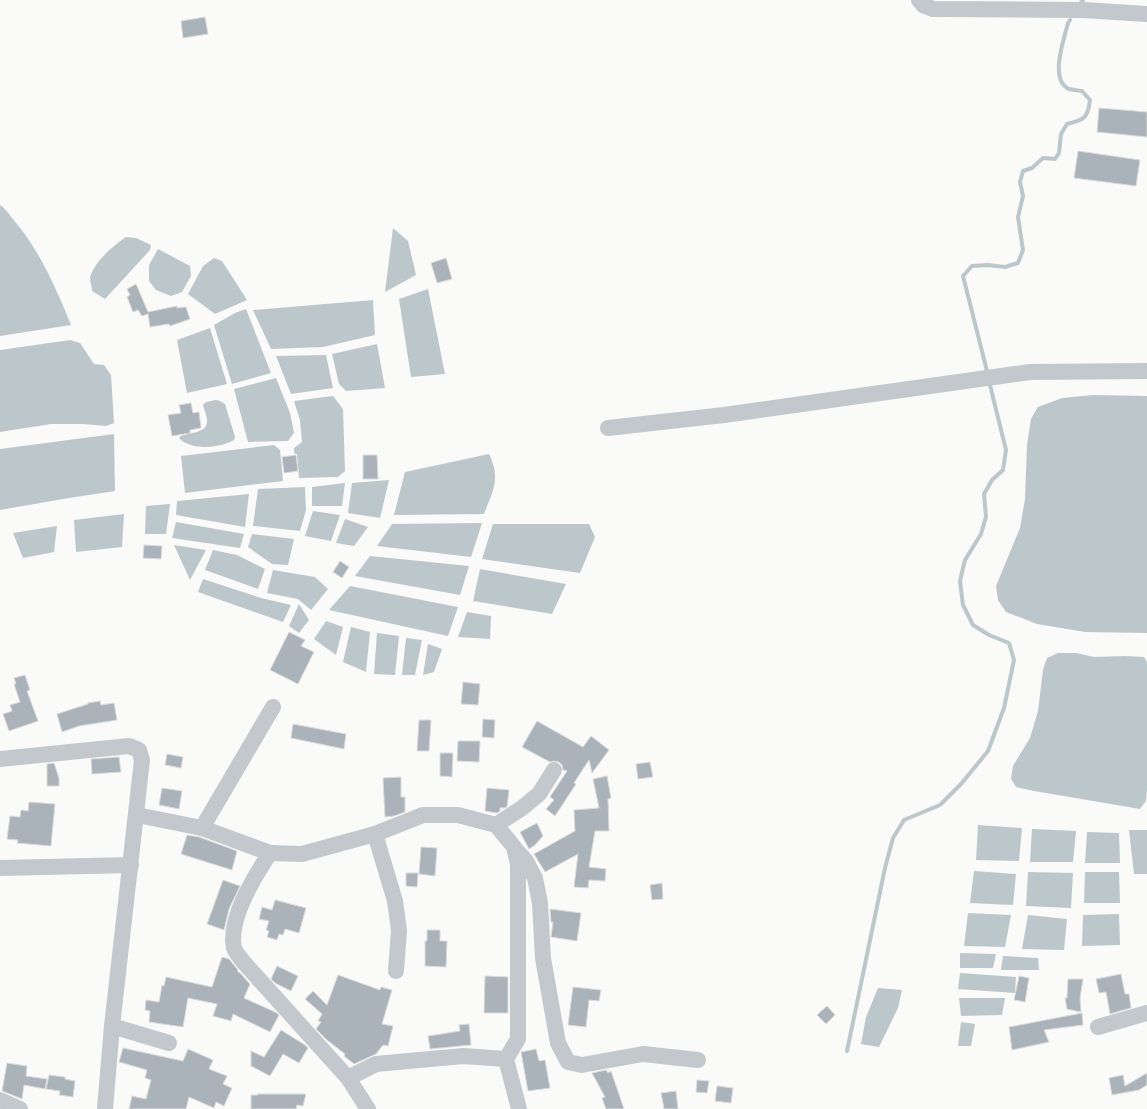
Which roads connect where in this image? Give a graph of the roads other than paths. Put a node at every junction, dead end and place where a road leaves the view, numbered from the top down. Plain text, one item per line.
1 (918, 0) edge
2 (1147, 14) edge
3 (1147, 371) edge
4 (608, 428) dead end
5 (273, 707) dead end
6 (0, 759) edge
7 (554, 770) dead end
8 (136, 815) junction
9 (496, 825) junction
10 (202, 828) junction
11 (375, 834) junction
12 (514, 847) junction
13 (270, 854) junction
14 (131, 865) junction
15 (0, 868) edge
16 (396, 971) dead end
17 (1147, 1013) edge
18 (112, 1026) junction
19 (1098, 1027) dead end
20 (169, 1043) dead end
21 (506, 1059) junction
22 (698, 1060) dead end
23 (348, 1078) junction
24 (0, 1100) edge
25 (20, 1109) edge
26 (105, 1109) edge
27 (368, 1109) edge
28 (519, 1109) edge

1 - 2 street
3 - 4 street
5 - 10 street
6 - 8 street
7 - 9 street
8 - 10 street
8 - 14 street
9 - 11 street
9 - 12 street
10 - 13 street
11 - 13 street
11 - 16 street
12 - 21 street
12 - 22 street
13 - 23 street
14 - 15 street
14 - 18 street
17 - 19 street
18 - 20 street
18 - 26 street
21 - 23 street
21 - 28 street
23 - 27 street
24 - 25 street

